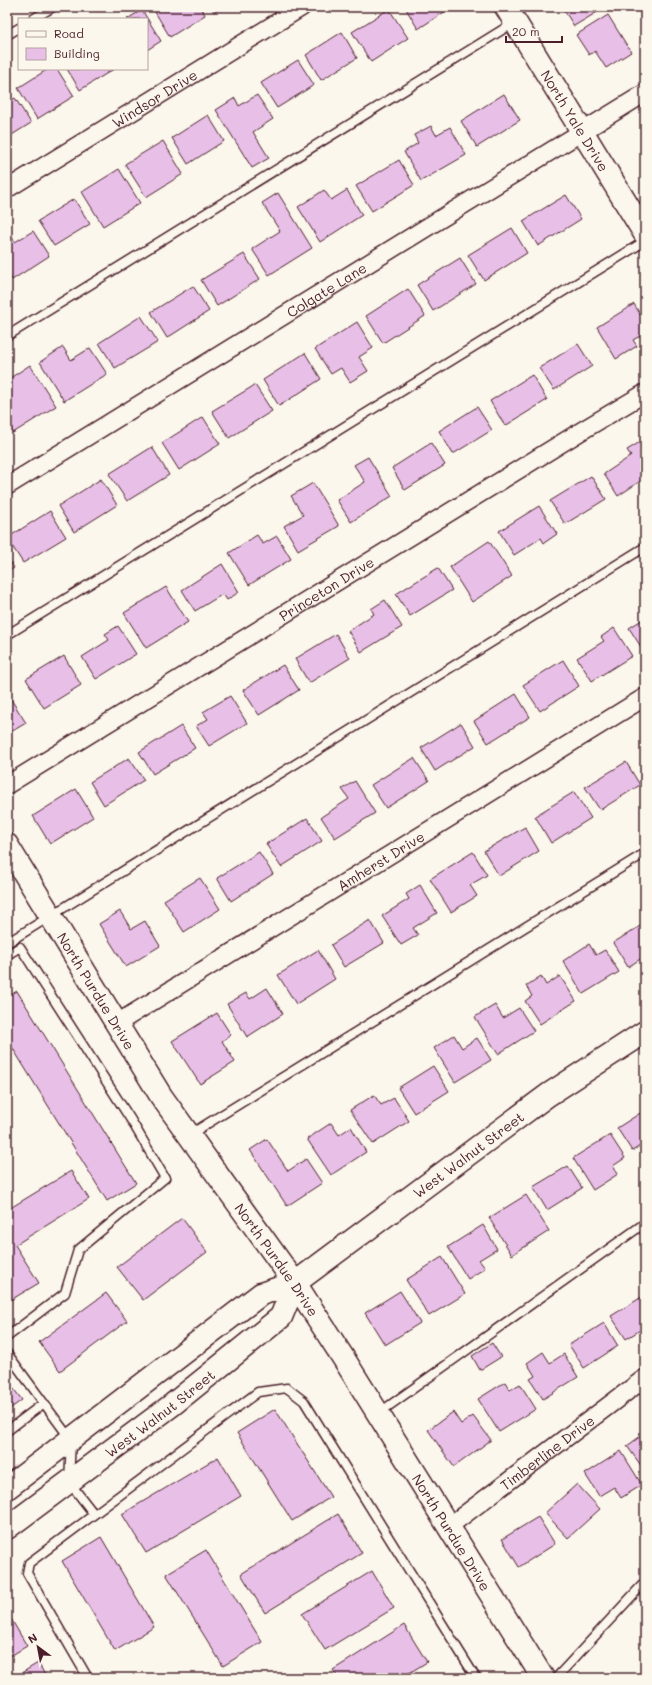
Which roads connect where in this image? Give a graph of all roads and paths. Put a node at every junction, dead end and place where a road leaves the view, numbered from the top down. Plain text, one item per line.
1 (52, 7) edge
2 (302, 7) edge
3 (511, 15) edge
4 (35, 18) edge
5 (18, 29) edge
6 (7, 35) edge
7 (645, 93) edge
8 (583, 132) junction
9 (7, 189) edge
10 (645, 234) edge
11 (645, 241) edge
12 (7, 336) edge
13 (645, 393) edge
14 (7, 486) edge
15 (645, 547) edge
16 (7, 635) edge
17 (645, 697) edge
18 (7, 784) edge
19 (7, 845) edge
20 (645, 853) edge
21 (50, 916) junction
22 (7, 943) edge
23 (7, 955) edge
24 (116, 1024) junction
25 (645, 1032) edge
26 (189, 1135) junction
27 (645, 1223) edge
28 (295, 1283) junction
29 (7, 1337) edge
30 (7, 1353) edge
31 (645, 1378) edge
32 (44, 1403) junction
33 (378, 1413) junction
34 (7, 1431) edge
35 (71, 1440) junction
36 (69, 1482) junction
37 (7, 1488) edge
38 (94, 1514) junction
39 (448, 1527) junction
40 (7, 1528) edge
41 (645, 1582) edge
42 (88, 1678) edge
43 (476, 1678) edge
44 (543, 1678) edge
45 (556, 1678) edge

1 - 4 lane
2 - 9 street, Windsor Drive
3 - 8 street, North Yale Drive
3 - 12 lane
5 - 6 lane
7 - 8 street, Colgate Lane
8 - 10 street, North Yale Drive
8 - 14 street, Colgate Lane
11 - 16 lane
13 - 18 street, Princeton Drive
15 - 21 lane
17 - 24 street, Amherst Drive
19 - 21 street, North Purdue Drive
20 - 26 lane
21 - 22 lane
21 - 24 street, North Purdue Drive
23 - 29 lane
24 - 26 street, North Purdue Drive
25 - 28 street, West Walnut Street
26 - 28 street, North Purdue Drive
27 - 33 lane
28 - 33 street, North Purdue Drive
28 - 35 street, West Walnut Street
28 - 36 street, West Walnut Street
30 - 32 lane
31 - 39 street, Timberline Drive
32 - 34 lane
32 - 35 lane
33 - 39 street, North Purdue Drive
35 - 36 lane
35 - 37 street, West Walnut Street
36 - 38 lane
36 - 40 street, West Walnut Street
38 - 42 lane
38 - 43 lane
39 - 44 street, North Purdue Drive
41 - 45 lane

